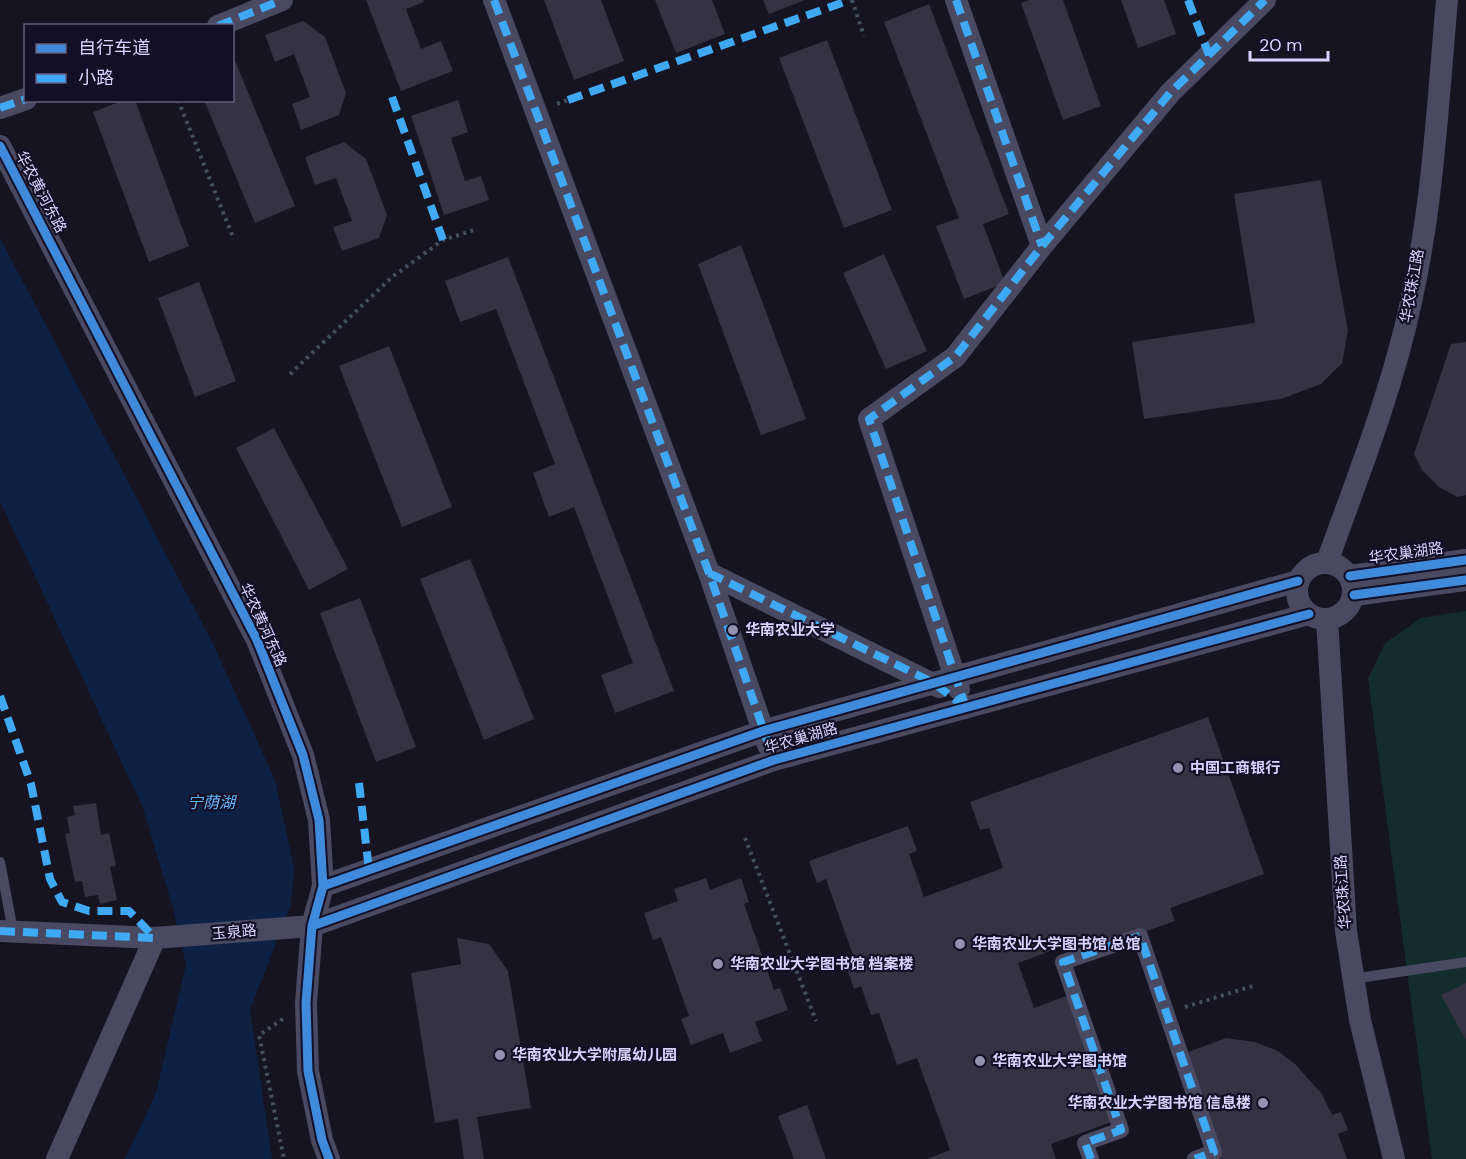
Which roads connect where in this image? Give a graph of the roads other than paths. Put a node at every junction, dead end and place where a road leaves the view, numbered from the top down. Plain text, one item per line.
1 (282, 0) edge
2 (494, 0) edge
3 (956, 0) edge
4 (1265, 0) edge
5 (1447, 0) edge
6 (223, 24) edge
7 (24, 100) edge
8 (0, 108) edge
9 (0, 146) edge
10 (1042, 246) junction
11 (1466, 560) edge
12 (1328, 562) junction
13 (709, 573) junction
14 (1466, 580) edge
15 (1298, 581) junction
16 (1352, 586) junction
17 (1318, 617) junction
18 (944, 680) junction
19 (966, 708) junction
20 (763, 730) junction
21 (774, 760) junction
22 (0, 862) edge
23 (323, 886) junction
24 (312, 926) junction
25 (6, 931) edge
26 (155, 938) junction
27 (1466, 962) edge
28 (1352, 979) junction
29 (57, 1159) edge
30 (328, 1159) edge
31 (1091, 1159) edge
32 (1195, 1159) edge
33 (1394, 1159) edge

1 - 6 street
2 - 13 street
3 - 10 street
4 - 10 street
5 - 12 street, 华农珠江路
7 - 8 street
9 - 23 street, 华农黄河东路
10 - 18 street
11 - 16 street, 华农巢湖路
12 - 15 street
12 - 16 street
13 - 18 street
13 - 20 street
14 - 16 street
15 - 17 street
15 - 18 street, 华农巢湖路
16 - 17 street
17 - 19 street, 华农巢湖路
17 - 28 street, 华农珠江路
18 - 19 street
18 - 20 street, 华农巢湖路
19 - 21 street, 华农巢湖路
20 - 21 street
20 - 23 street, 华农巢湖路
21 - 24 street, 华农巢湖路
22 - 25 lane
23 - 24 street, 华农黄河东路
24 - 26 street, 玉泉路
24 - 30 street, 华农黄河东路
25 - 26 street, 玉泉路
26 - 29 street
27 - 28 lane
28 - 33 street, 华农珠江路
31 - 32 street

